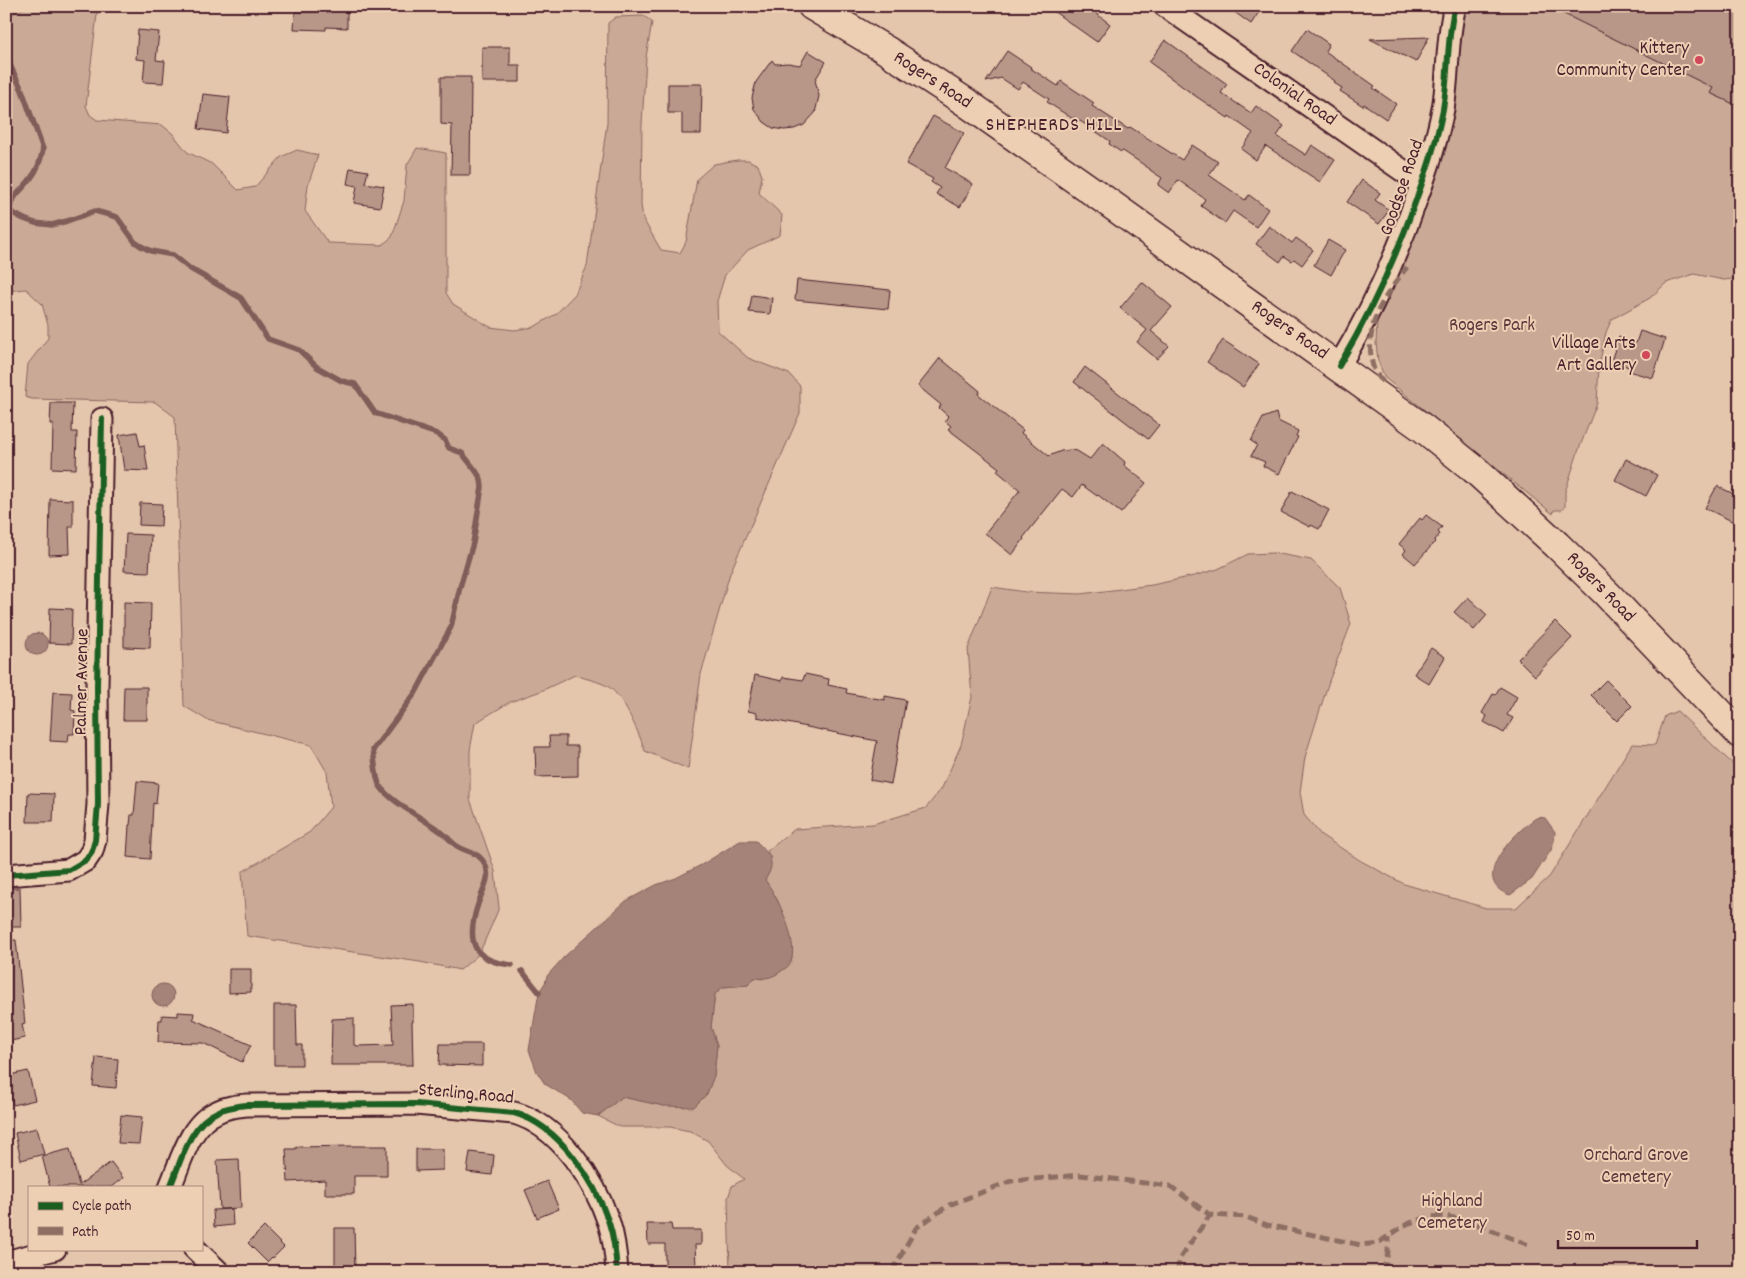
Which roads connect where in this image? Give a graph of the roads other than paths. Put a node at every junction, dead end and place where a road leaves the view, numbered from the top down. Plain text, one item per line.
1 (812, 6) edge
2 (1165, 6) edge
3 (1455, 6) edge
4 (1422, 184) junction
5 (1339, 366) junction
6 (102, 420) dead end
7 (1740, 734) edge
8 (6, 875) edge
9 (170, 1186) edge
10 (51, 1250) edge
11 (196, 1250) edge
12 (6, 1262) edge
13 (219, 1272) edge
14 (617, 1272) edge

1 - 5 main road, Rogers Road
2 - 4 street, Colonial Road
3 - 4 street, Goodsoe Road
4 - 5 street, Goodsoe Road
5 - 7 main road, Rogers Road
6 - 8 street, Palmer Avenue
9 - 14 street, Sterling Road
10 - 12 street
11 - 13 street

